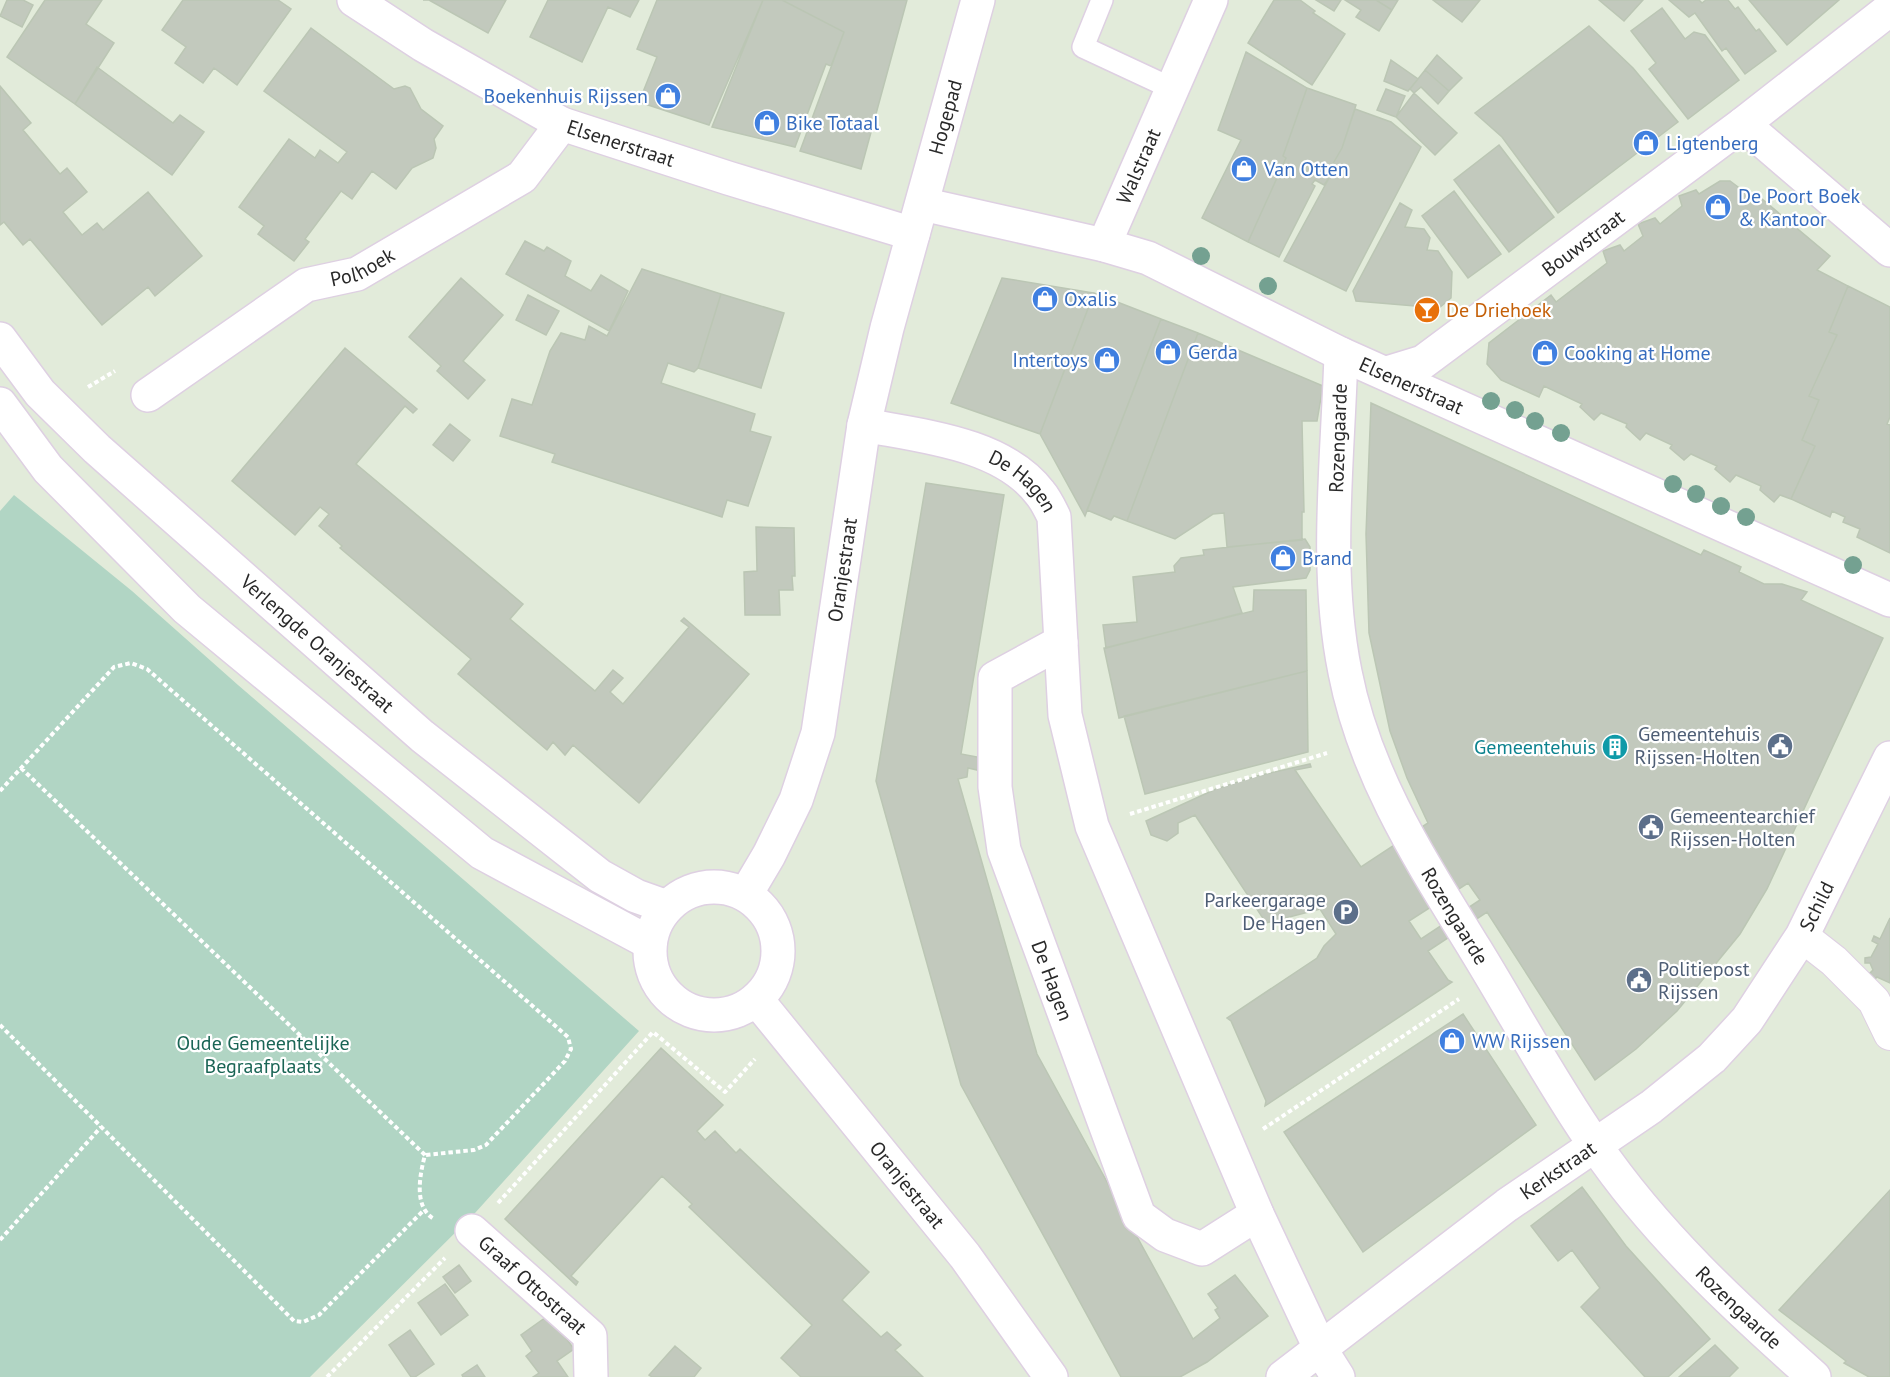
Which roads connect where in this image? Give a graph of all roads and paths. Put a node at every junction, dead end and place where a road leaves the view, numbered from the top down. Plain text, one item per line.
1 (354, 0) edge
2 (978, 0) edge
3 (1102, 0) edge
4 (1211, 0) edge
5 (1890, 9) edge
6 (1171, 88) junction
7 (562, 124) junction
8 (1743, 124) junction
9 (918, 219) junction
10 (1104, 245) junction
11 (1890, 250) edge
12 (0, 339) edge
13 (1341, 354) junction
14 (1388, 373) junction
15 (40, 393) junction
16 (148, 395) joint
17 (4, 419) edge
18 (864, 425) junction
19 (1890, 600) edge
20 (1061, 642) junction
21 (1364, 742) junction
22 (1890, 758) edge
23 (21, 768) junction
24 (0, 791) edge
25 (1092, 826) junction
26 (746, 894) junction
27 (667, 907) junction
28 (1802, 936) junction
29 (650, 943) junction
30 (1492, 976) junction
31 (756, 1000) junction
32 (0, 1025) edge
33 (783, 1033) junction
34 (1890, 1034) edge
35 (101, 1127) junction
36 (1596, 1147) junction
37 (1230, 1151) junction
38 (425, 1155) junction
39 (424, 1210) junction
40 (1257, 1214) junction
41 (472, 1231) junction
42 (0, 1240) edge
43 (1329, 1364) edge
44 (327, 1377) edge
45 (591, 1377) edge
46 (1051, 1377) edge
47 (1283, 1377) edge
48 (1814, 1377) edge

1 - 7 street, Elsenerstraat
2 - 9 street, Hogepad
3 - 6 lane
4 - 6 street, Walstraat
5 - 8 street, Bouwstraat
6 - 10 street, Walstraat
7 - 9 street, Elsenerstraat
7 - 16 street, Polhoek
8 - 11 street
8 - 14 street, Bouwstraat
9 - 10 street, Elsenerstraat
9 - 18 street, Oranjestraat
10 - 13 street, Elsenerstraat
12 - 15 street, Verlengde Oranjestraat
13 - 14 street, Elsenerstraat
13 - 21 street, Rozengaarde
14 - 19 street, Elsenerstraat
15 - 16 path
15 - 17 street
15 - 27 street, Verlengde Oranjestraat
17 - 29 street
18 - 20 street, De Hagen
18 - 26 street, Oranjestraat
20 - 25 street, De Hagen
20 - 40 street, De Hagen
21 - 25 path
21 - 30 street, Rozengaarde
22 - 28 street, Schild
23 - 24 path
23 - 38 path
23 - 38 path
25 - 37 street, De Hagen
26 - 27 street
26 - 31 street
27 - 29 street
28 - 34 street, Schild
28 - 36 street, Kerkstraat
29 - 31 street
30 - 36 street, Rozengaarde
30 - 37 path
31 - 33 street, Oranjestraat
32 - 35 path
33 - 41 path
33 - 46 street, Oranjestraat
35 - 39 path
35 - 42 path
36 - 43 street, Kerkstraat
36 - 48 street, Rozengaarde
37 - 40 street, De Hagen
38 - 39 path
39 - 41 path
40 - 43 street, De Hagen
41 - 44 path
41 - 45 street, Graaf Ottostraat
43 - 47 street, Kerkstraat

